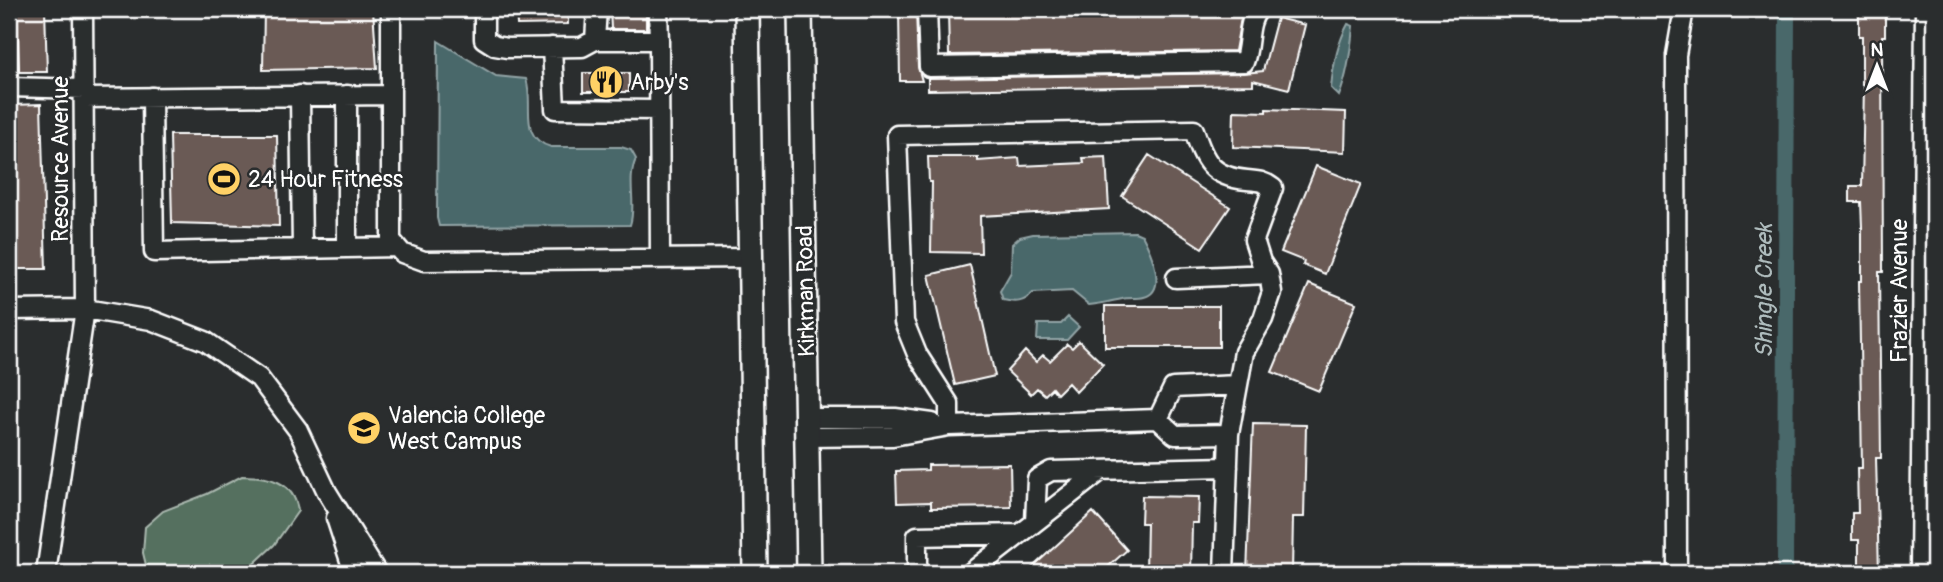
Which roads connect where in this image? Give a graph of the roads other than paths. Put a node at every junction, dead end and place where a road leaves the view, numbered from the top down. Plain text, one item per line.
1 (83, 9) edge
2 (391, 9) edge
3 (484, 9) edge
4 (597, 9) edge
5 (659, 9) edge
6 (747, 9) edge
7 (800, 9) edge
8 (927, 9) edge
9 (1259, 9) edge
10 (1684, 9) edge
11 (1925, 9) edge
12 (1929, 36) edge
13 (595, 40) junction
14 (659, 40) junction
15 (552, 47) junction
16 (9, 87) edge
17 (84, 93) junction
18 (391, 94) junction
19 (300, 95) junction
20 (347, 95) junction
21 (152, 97) junction
22 (659, 110) junction
23 (1929, 227) edge
24 (397, 247) junction
25 (347, 248) junction
26 (302, 249) junction
27 (750, 258) junction
28 (660, 259) junction
29 (1269, 274) junction
30 (1176, 278) dead end
31 (85, 309) junction
32 (9, 310) edge
33 (1238, 385) junction
34 (1929, 416) edge
35 (1158, 419) junction
36 (949, 426) junction
37 (807, 427) junction
38 (1229, 434) junction
39 (1201, 435) junction
40 (1200, 467) junction
41 (1228, 467) junction
42 (1102, 470) junction
43 (327, 492) junction
44 (1035, 522) junction
45 (1020, 534) junction
46 (46, 573) edge
47 (354, 573) edge
48 (377, 573) edge
49 (755, 573) edge
50 (809, 573) edge
51 (917, 573) edge
52 (970, 573) edge
53 (1224, 573) edge
54 (1677, 573) edge
55 (1920, 573) edge

1 - 17 street, Resource Avenue
2 - 18 street
3 - 15 street
4 - 13 street
5 - 14 street
6 - 27 main road
7 - 37 main road, Kirkman Road
8 - 9 street
10 - 54 street
11 - 12 street, Frazier Avenue
12 - 23 street, Frazier Avenue
13 - 14 street
13 - 15 street
14 - 22 street
15 - 22 street
16 - 17 street
17 - 21 street
17 - 31 street, Resource Avenue
18 - 20 street
18 - 24 street
19 - 20 street
19 - 21 street
19 - 26 street
20 - 25 street
21 - 26 street
22 - 28 street
23 - 34 street, Frazier Avenue
24 - 25 street
24 - 28 street
25 - 26 street
27 - 28 street
27 - 49 main road
29 - 30 street
29 - 33 street
29 - 36 street
31 - 32 street
31 - 43 street
31 - 46 street, Resource Avenue
33 - 35 street
33 - 38 street
34 - 55 street, Frazier Avenue
35 - 36 street
35 - 39 street
36 - 37 street
37 - 50 main road, Kirkman Road
38 - 39 street
38 - 41 street
39 - 40 street
40 - 41 street
40 - 42 street
41 - 53 street
42 - 44 street
42 - 44 street
43 - 47 street
43 - 48 street
44 - 45 street
45 - 51 street
45 - 52 street

